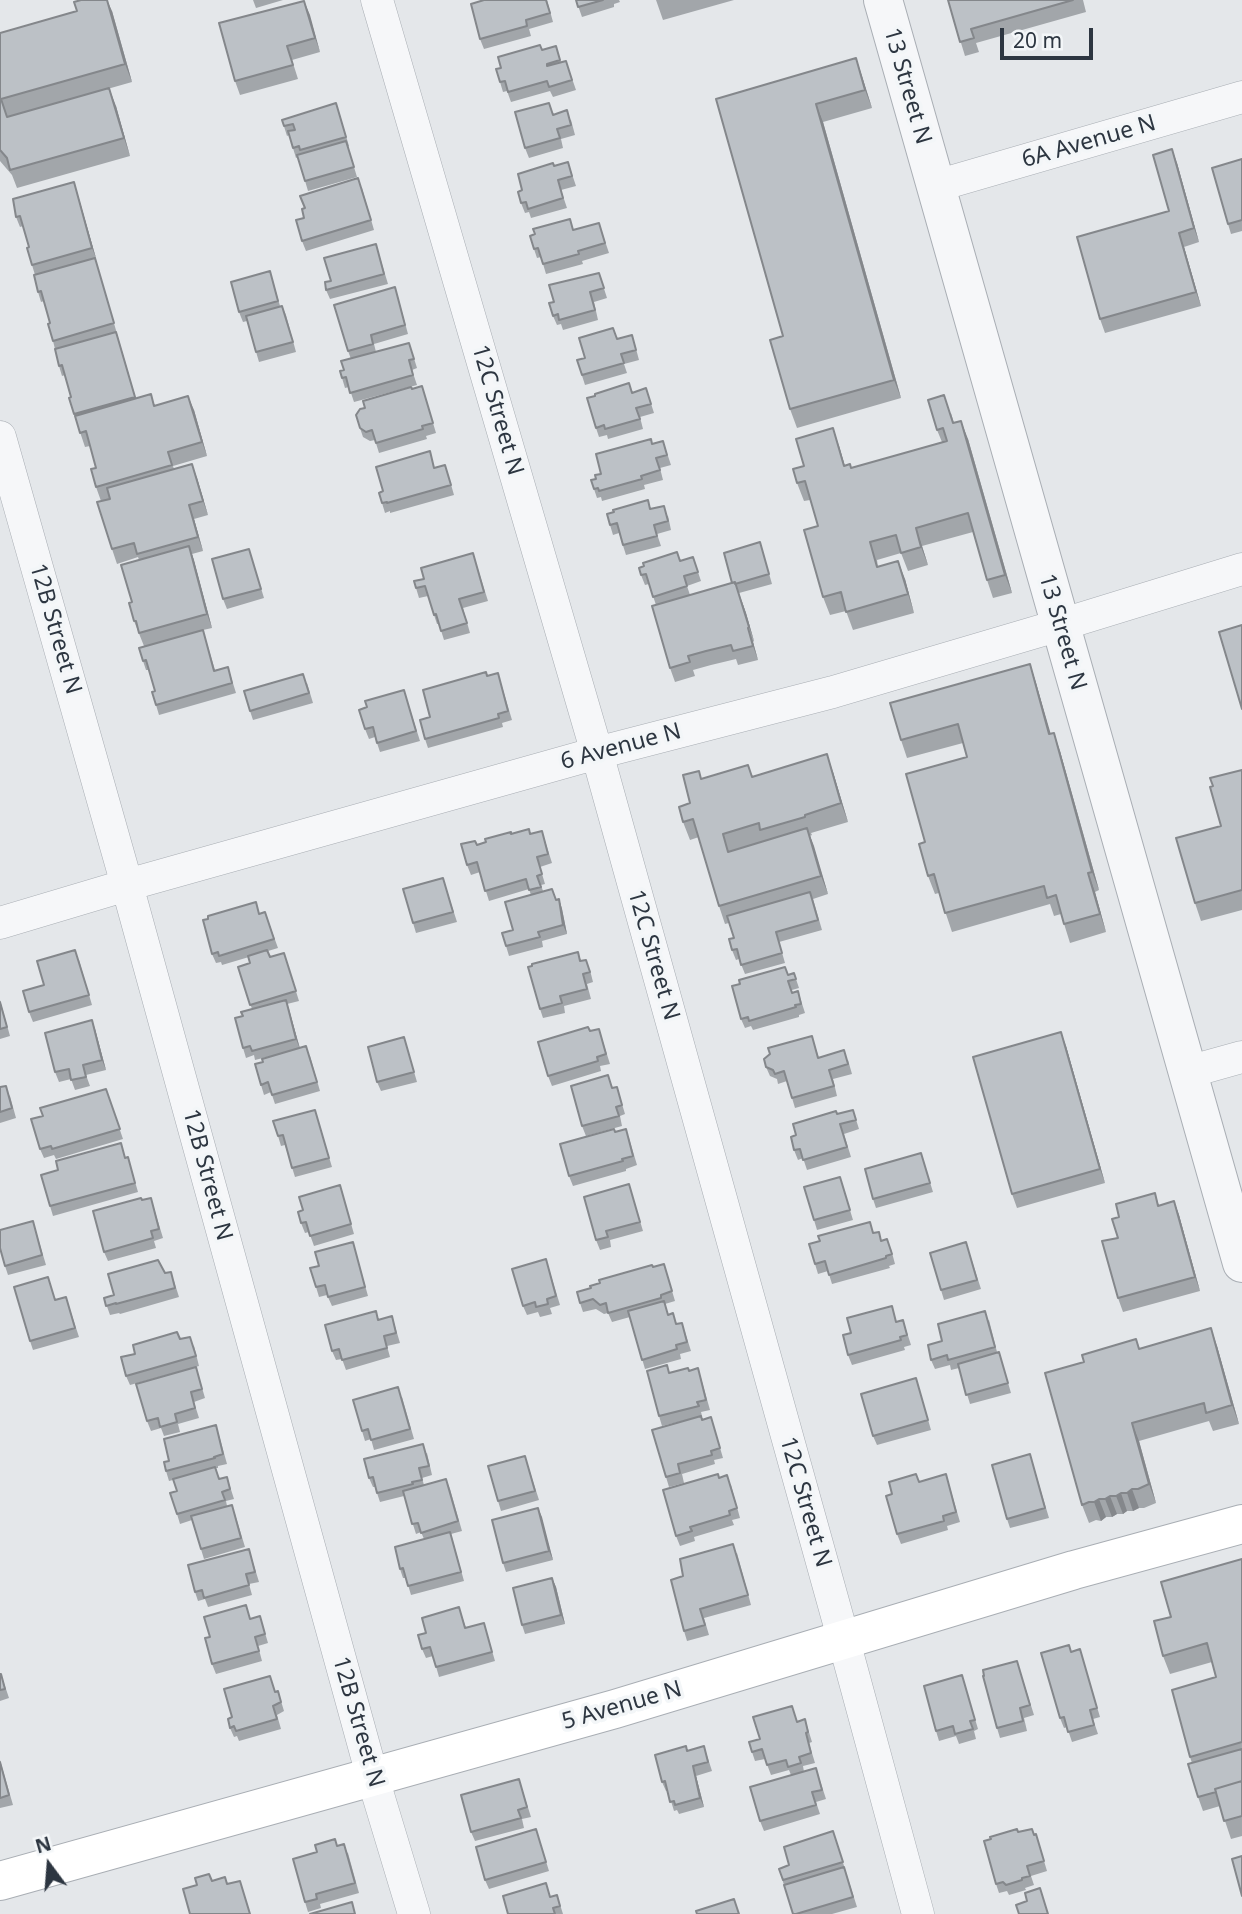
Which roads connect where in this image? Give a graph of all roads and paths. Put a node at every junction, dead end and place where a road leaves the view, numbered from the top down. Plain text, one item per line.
1 (377, 0) edge
2 (883, 0) edge
3 (1242, 97) edge
4 (936, 186) junction
5 (0, 437) edge
6 (1242, 569) edge
7 (1060, 625) junction
8 (597, 753) junction
9 (127, 885) junction
10 (0, 923) edge
11 (1242, 1057) edge
12 (1188, 1072) junction
13 (1242, 1264) edge
14 (1242, 1524) edge
15 (844, 1641) junction
16 (372, 1775) junction
17 (0, 1881) edge
18 (414, 1914) edge
19 (918, 1914) edge

1 - 8 street, 12C Street N
2 - 4 street, 13 Street N
3 - 4 street, 6A Avenue N
4 - 7 street, 13 Street N
5 - 9 street, 12B Street N
6 - 7 street, 6 Avenue N
7 - 8 street, 6 Avenue N
7 - 12 street, 13 Street N
8 - 9 street, 6 Avenue N
8 - 15 street, 12C Street N
9 - 10 street, 6 Avenue N
9 - 16 street, 12B Street N
11 - 12 street
12 - 13 street, 13 Street N
14 - 15 main road, 5 Avenue N
15 - 16 main road, 5 Avenue N
15 - 19 street, 12C Street N
16 - 17 main road, 5 Avenue N
16 - 18 street, 12B Street N

